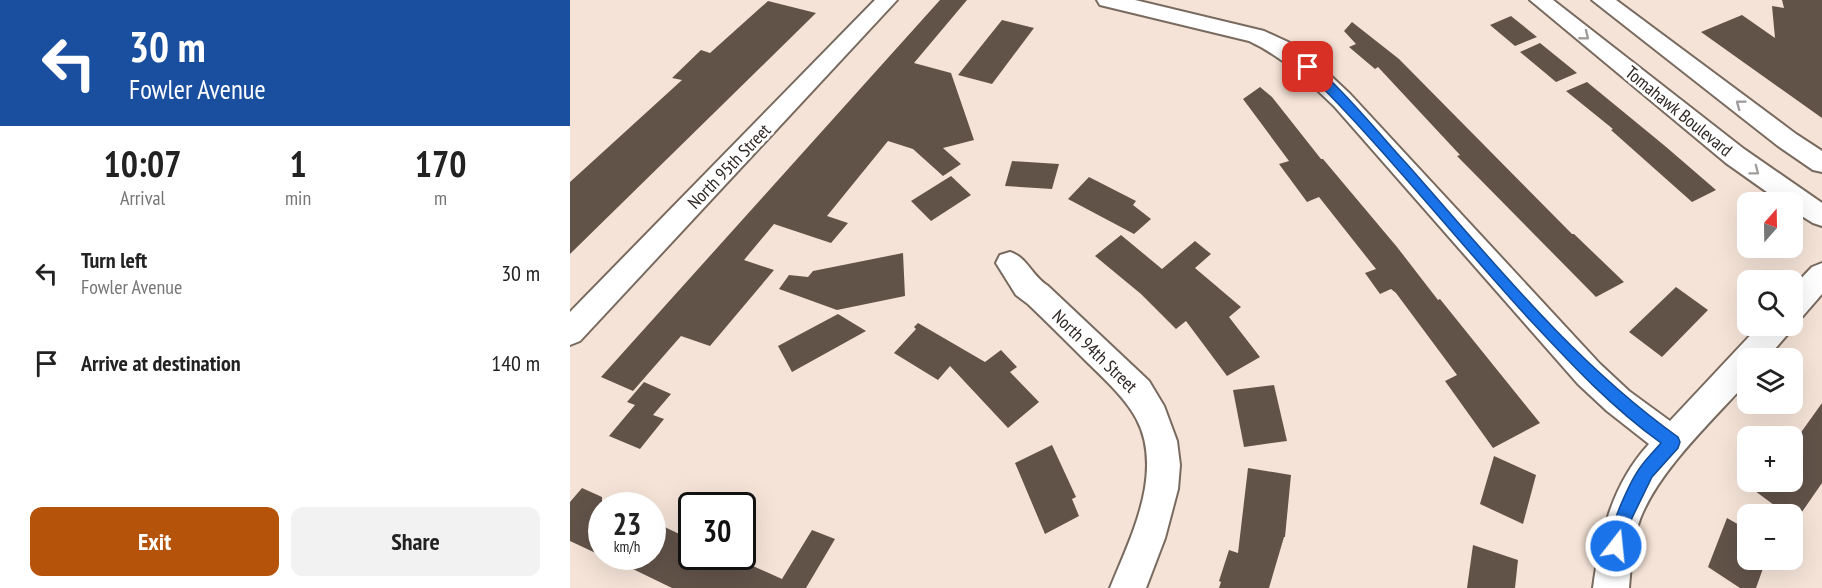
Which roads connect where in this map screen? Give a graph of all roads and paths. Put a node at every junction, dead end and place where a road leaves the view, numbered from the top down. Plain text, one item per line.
1 (887, 0) edge
2 (1107, 0) edge
3 (1540, 0) edge
4 (1602, 0) edge
5 (1822, 163) edge
6 (1822, 216) edge
7 (1010, 263) dead end
8 (1822, 276) edge
9 (1803, 296) edge
10 (570, 332) edge
11 (1768, 336) edge
12 (1672, 442) junction
13 (1128, 588) edge
14 (1611, 588) edge

1 - 10 street, North 95th Street
2 - 12 street
3 -> 6 street, Tomahawk Boulevard
5 -> 4 street
7 - 13 street, North 94th Street
8 - 9 street
11 - 12 street
12 - 14 street

